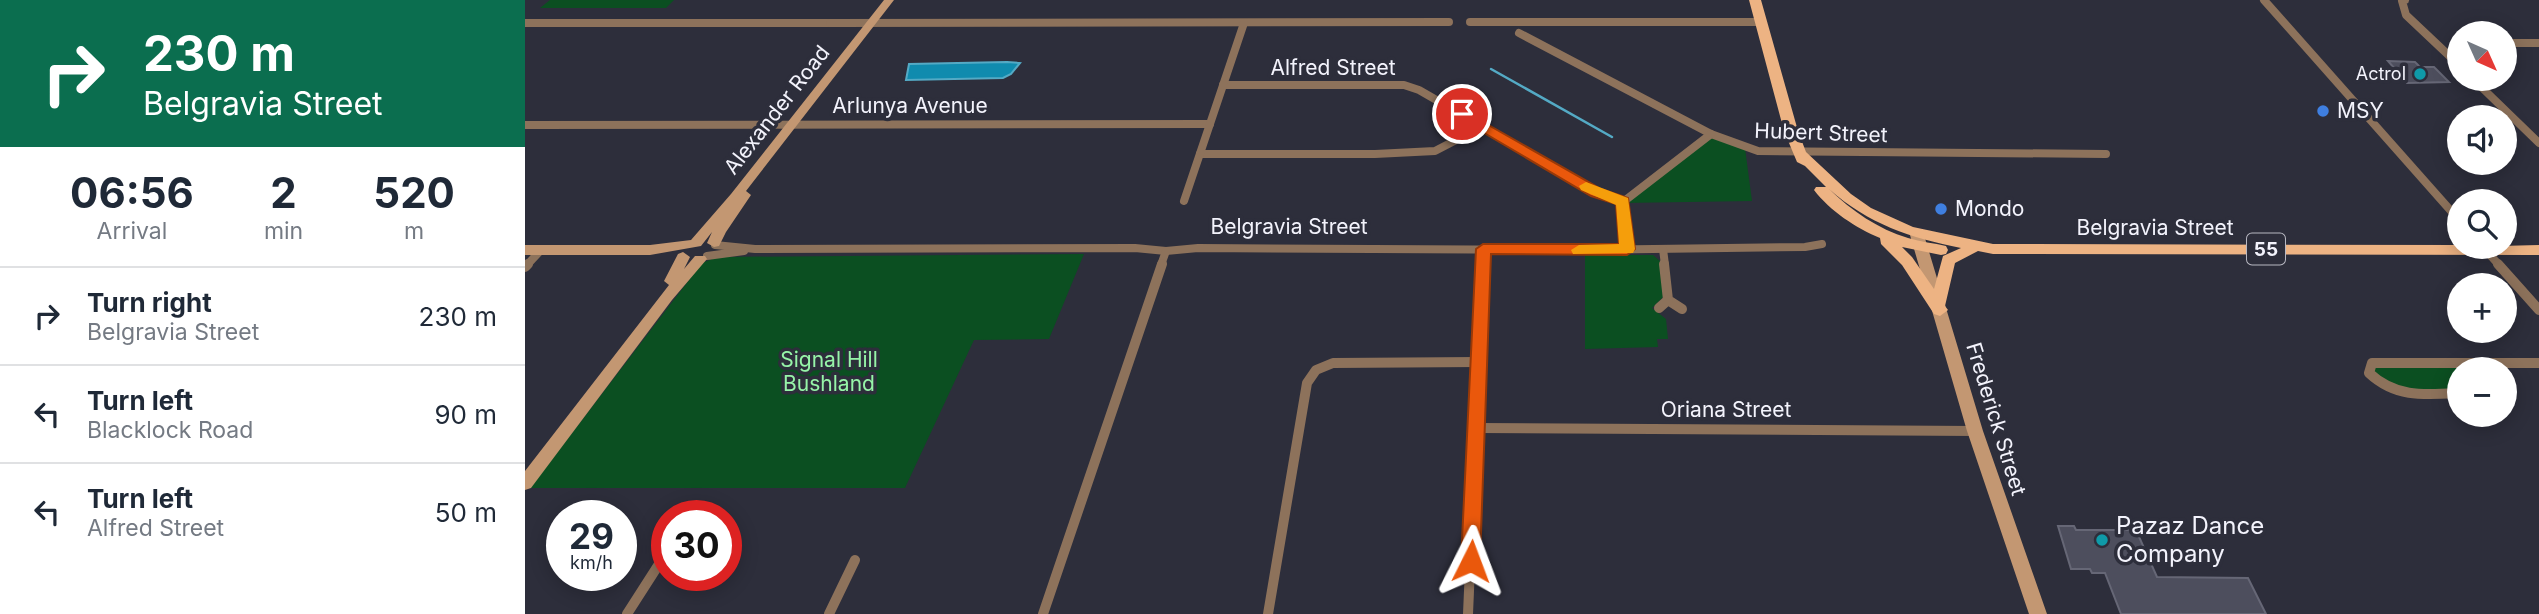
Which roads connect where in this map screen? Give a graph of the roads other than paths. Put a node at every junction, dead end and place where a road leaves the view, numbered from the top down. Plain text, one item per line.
1 (889, 0) edge
2 (896, 0) edge
3 (1755, 0) edge
4 (2263, 0) edge
5 (2405, 0) edge
6 (1449, 22) dead end
7 (1470, 22) dead end
8 (1762, 22) junction
9 (525, 23) edge
10 (875, 23) junction
11 (1244, 23) junction
12 (1519, 33) dead end
13 (2517, 43) edge
14 (2539, 43) edge
15 (2447, 54) edge
16 (1223, 85) junction
17 (2485, 91) edge
18 (796, 123) junction
19 (1210, 124) junction
20 (525, 125) edge
21 (1483, 126) junction
22 (1711, 134) junction
23 (2539, 143) edge
24 (1800, 153) junction
25 (1200, 154) junction
26 (2106, 154) dead end
27 (1184, 201) dead end
28 (1623, 202) junction
29 (2447, 207) edge
30 (1880, 234) junction
31 (1918, 241) junction
32 (695, 243) junction
33 (1822, 244) dead end
34 (2447, 248) edge
35 (1483, 249) junction
36 (1627, 249) junction
37 (1663, 249) junction
38 (1993, 249) junction
39 (2517, 249) edge
40 (525, 250) edge
41 (541, 250) junction
42 (650, 250) junction
43 (709, 250) junction
44 (1971, 250) junction
45 (2539, 250) edge
46 (1166, 251) junction
47 (683, 257) junction
48 (2494, 259) edge
49 (525, 267) edge
50 (1668, 300) junction
51 (1659, 308) dead end
52 (1939, 308) junction
53 (1682, 309) dead end
54 (2539, 310) edge
55 (1478, 362) junction
56 (2539, 363) edge
57 (2517, 364) edge
58 (2447, 365) edge
59 (2447, 393) edge
60 (1477, 428) junction
61 (1975, 431) junction
62 (525, 470) edge
63 (525, 483) edge
64 (855, 560) dead end
65 (651, 575) edge
66 (627, 614) edge
67 (829, 614) edge
68 (1043, 614) edge
69 (1268, 614) edge
70 (1468, 614) edge
71 (2038, 614) edge

1 - 10 main road, Alexander Road
2 - 10 main road, Alexander Road
3 - 8 main road, 55
4 - 29 street
5 - 15 street
6 - 11 street
7 - 8 street
8 - 24 main road, 55
9 - 10 street
10 - 11 street
10 - 18 main road, Alexander Road
11 - 16 street
12 - 22 street, Hubert Street
13 - 14 street
16 - 19 street
16 - 21 street, Alfred Street
17 - 23 street
18 - 19 street, Arlunya Avenue
18 - 20 street, Arlunya Avenue
18 - 32 main road, Alexander Road
18 - 43 main road, Alexander Road
19 - 25 street
21 - 25 street
21 - 28 street, Alfred Street
22 - 24 street, Hubert Street
22 - 28 street
24 - 26 street, Hubert Street
24 - 30 main road, 55
24 - 31 main road, Belgravia Street / 55
25 - 27 street
28 - 36 street
30 - 31 main road, 55
30 - 52 main road
31 - 38 main road, Belgravia Street / 55
31 - 44 main road, 55
31 - 52 main road, Frederick Street
32 - 42 main road
32 - 43 main road
32 - 47 main road, Alexander Road
33 - 37 street, Belgravia Street
34 - 38 main road, Belgravia Street / 55
35 - 36 street, Belgravia Street
35 - 46 street, Belgravia Street
35 - 55 street
36 - 37 street, Belgravia Street
37 - 50 street
38 - 44 main road, 55
39 - 45 main road, Belgravia Street / 55
40 - 41 main road
41 - 42 main road
41 - 49 street
42 - 47 main road
43 - 46 street, Belgravia Street
43 - 47 main road
43 - 63 main road, Alexander Road
44 - 52 main road
46 - 68 street
47 - 62 main road
48 - 54 street
50 - 51 street
50 - 53 street
52 - 61 main road, Frederick Street
55 - 60 street
55 - 69 street
56 - 57 street
58 - 59 street
60 - 61 street, Oriana Street
60 - 70 street
61 - 71 main road, Frederick Street
64 - 67 street
65 - 66 street

